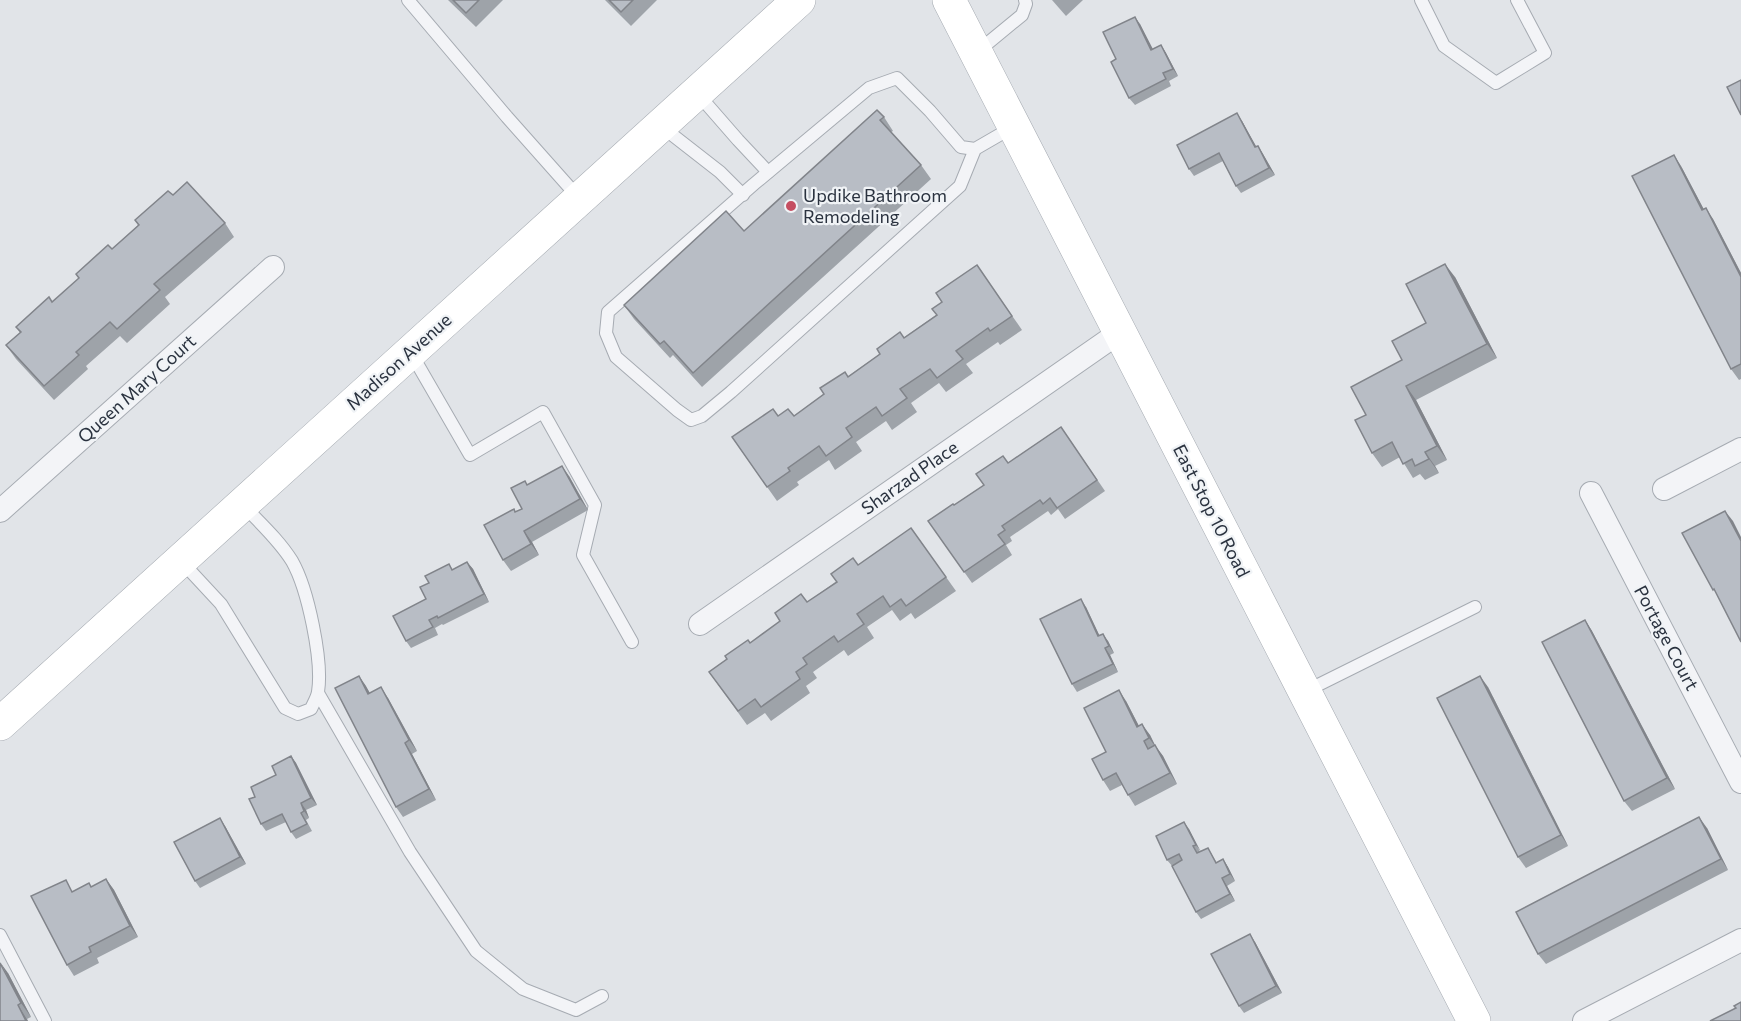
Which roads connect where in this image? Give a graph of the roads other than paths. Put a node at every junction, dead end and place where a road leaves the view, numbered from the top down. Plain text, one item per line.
1 (408, 0) edge
2 (799, 0) edge
3 (949, 0) edge
4 (1024, 0) edge
5 (1420, 0) edge
6 (1517, 0) edge
7 (976, 53) junction
8 (697, 93) junction
9 (661, 125) junction
10 (1014, 127) junction
11 (975, 149) junction
12 (768, 172) junction
13 (743, 195) junction
14 (579, 199) junction
15 (273, 267) dead end
16 (1120, 332) junction
17 (410, 352) junction
18 (1741, 449) edge
19 (1664, 489) dead end
20 (1591, 494) dead end
21 (243, 504) junction
22 (0, 511) edge
23 (181, 560) junction
24 (1475, 607) dead end
25 (700, 624) dead end
26 (632, 642) dead end
27 (1305, 692) junction
28 (318, 693) junction
29 (0, 724) edge
30 (1741, 782) edge
31 (0, 935) edge
32 (1741, 940) edge
33 (603, 996) dead end
34 (45, 1021) edge
35 (1474, 1021) edge
36 (1584, 1021) edge

1 - 14 lane
2 - 8 street, Madison Avenue
3 - 7 street, East Stop 10 Road
4 - 7 lane
5 - 6 lane
7 - 10 street, East Stop 10 Road
8 - 9 street, Madison Avenue
8 - 12 lane
9 - 13 lane
9 - 14 street, Madison Avenue
10 - 11 lane
10 - 16 street, East Stop 10 Road
11 - 12 lane
11 - 13 lane
12 - 13 lane
14 - 17 street, Madison Avenue
15 - 22 street, Queen Mary Court
16 - 25 street, Sharzad Place
16 - 27 street, East Stop 10 Road
17 - 21 street, Madison Avenue
17 - 26 lane
18 - 19 street
20 - 30 street, Portage Court
21 - 23 street, Madison Avenue
21 - 28 lane
23 - 28 lane
23 - 29 street, Madison Avenue
24 - 27 lane
27 - 35 street, East Stop 10 Road
28 - 33 lane
31 - 34 lane
32 - 36 street

